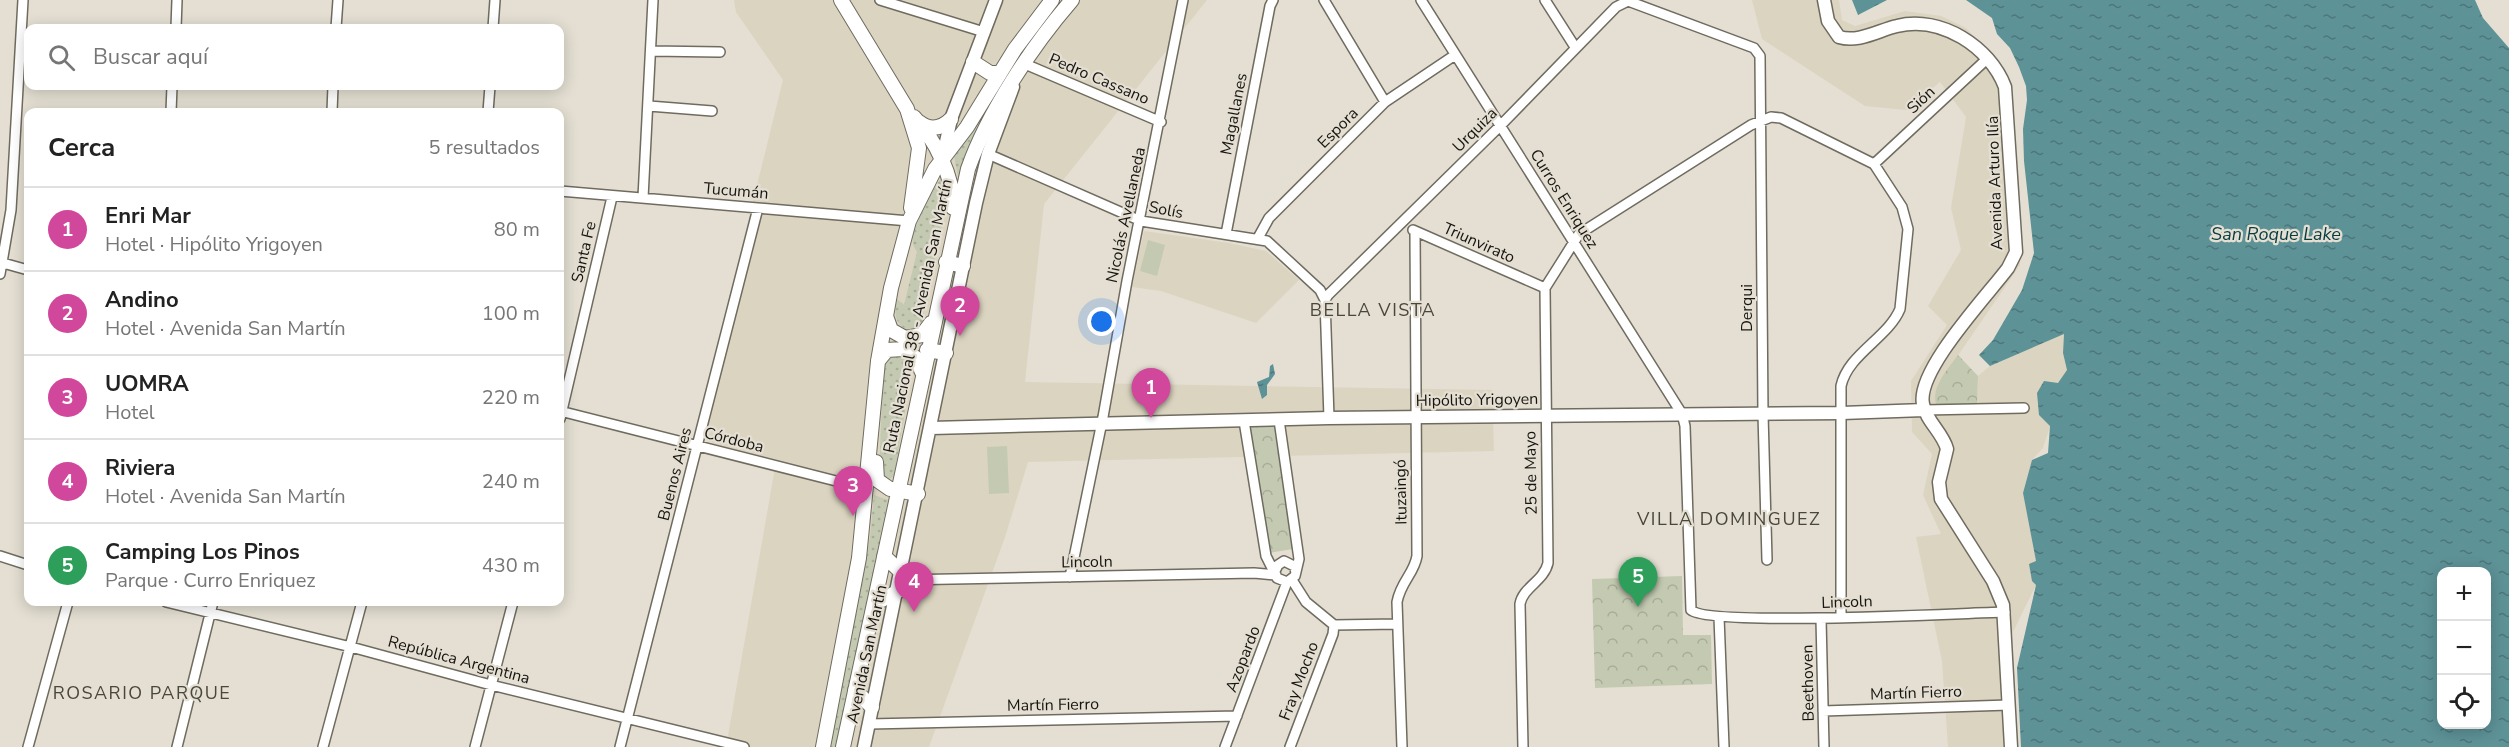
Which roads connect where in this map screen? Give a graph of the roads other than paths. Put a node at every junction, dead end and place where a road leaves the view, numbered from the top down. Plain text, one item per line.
1 (23, 0) edge
2 (177, 0) edge
3 (338, 0) edge
4 (495, 0) edge
5 (653, 0) edge
6 (840, 0) edge
7 (880, 0) edge
8 (996, 0) edge
9 (1052, 0) edge
10 (1072, 0) edge
11 (1183, 0) edge
12 (1273, 0) edge
13 (1324, 0) edge
14 (1421, 0) edge
15 (1545, 0) edge
16 (1824, 0) edge
17 (1628, 1) edge
18 (176, 24) edge
19 (336, 24) edge
20 (493, 24) edge
21 (984, 32) junction
22 (1575, 47) junction
23 (651, 51) junction
24 (720, 52) dead end
25 (1455, 55) junction
26 (1760, 56) joint
27 (1988, 58) junction
28 (973, 62) junction
29 (1025, 64) junction
30 (1000, 73) junction
31 (1016, 78) junction
32 (172, 90) edge
33 (333, 90) edge
34 (490, 90) edge
35 (1385, 102) junction
36 (649, 106) junction
37 (171, 108) edge
38 (332, 108) edge
39 (488, 108) edge
40 (907, 109) junction
41 (712, 111) dead end
42 (951, 119) junction
43 (1762, 119) junction
44 (918, 120) junction
45 (1161, 122) junction
46 (1500, 126) junction
47 (988, 154) junction
48 (942, 160) junction
49 (1874, 164) junction
50 (564, 191) edge
51 (612, 196) junction
52 (643, 198) junction
53 (758, 208) junction
54 (909, 221) junction
55 (1141, 221) junction
56 (1404, 222) junction
57 (1415, 231) junction
58 (953, 234) junction
59 (1226, 234) junction
60 (1258, 238) junction
61 (1573, 240) junction
62 (946, 262) junction
63 (3, 263) junction
64 (963, 266) junction
65 (24, 269) edge
66 (0, 274) edge
67 (1545, 288) junction
68 (1325, 300) junction
69 (886, 316) junction
70 (934, 320) junction
71 (927, 350) junction
72 (945, 353) junction
73 (878, 361) junction
74 (922, 372) junction
75 (564, 397) edge
76 (873, 406) junction
77 (2024, 408) dead end
78 (1924, 410) junction
79 (1842, 413) junction
80 (1682, 414) junction
81 (1762, 414) junction
82 (564, 415) edge
83 (1545, 415) junction
84 (1329, 418) junction
85 (1415, 418) junction
86 (1279, 420) junction
87 (1244, 421) junction
88 (1101, 425) junction
89 (931, 428) junction
90 (697, 447) junction
91 (867, 486) junction
92 (894, 490) junction
93 (918, 494) junction
94 (0, 556) edge
95 (884, 556) junction
96 (1767, 560) dead end
97 (24, 564) edge
98 (1275, 573) junction
99 (1070, 577) junction
100 (1292, 578) junction
101 (899, 581) junction
102 (874, 604) junction
103 (67, 606) edge
104 (182, 606) edge
105 (212, 606) edge
106 (361, 606) edge
107 (512, 606) edge
108 (2005, 612) junction
109 (210, 613) junction
110 (1719, 617) junction
111 (1841, 618) junction
112 (1821, 619) junction
113 (1397, 624) junction
114 (1334, 625) junction
115 (351, 647) junction
116 (491, 686) junction
117 (855, 690) junction
118 (2009, 705) junction
119 (872, 707) junction
120 (1823, 711) junction
121 (1237, 716) junction
122 (627, 717) junction
123 (868, 724) junction
124 (28, 747) edge
125 (177, 747) edge
126 (323, 747) edge
127 (475, 747) edge
128 (620, 747) edge
129 (744, 747) edge
130 (823, 747) edge
131 (843, 747) edge
132 (864, 747) edge
133 (1225, 747) edge
134 (1290, 747) edge
135 (1402, 747) edge
136 (1523, 747) edge
137 (1724, 747) edge
138 (1824, 747) edge
139 (2011, 747) edge

1 - 63 street
2 - 18 street
3 - 19 street
4 - 20 street
5 - 23 street
6 - 40 main road
7 - 21 street
8 - 21 main road
9 - 30 main road, Ruta Nacional 38 - Avenida San Martín
10 - 29 main road, Ruta Nacional 38 - Avenida San Martín
11 - 45 street, Nicolás Avellaneda
12 - 59 street, Magallanes
13 - 35 street
14 - 25 street, Curros Enriquez
15 - 22 street
16 - 27 main road, Avenida Arturo Ilía
17 - 22 street, Urquiza
17 - 26 street, Urquiza
21 - 28 main road
22 - 46 street, Urquiza
23 - 24 street
23 - 36 street
25 - 35 street, Espora
25 - 46 street, Curros Enriquez
26 - 43 street, Derqui
27 - 49 street, Sión
27 - 78 main road, Avenida Arturo Ilía
28 - 30 main road
28 - 42 main road
29 - 31 main road, Ruta Nacional 38 - Avenida San Martín
29 - 45 street, Pedro Cassano
30 - 48 main road, Ruta Nacional 38 - Avenida San Martín
31 - 47 main road, Avenida San Martín
31 - 58 main road, Ruta Nacional 38 - Avenida San Martín
32 - 37 street
33 - 38 street
34 - 39 street
35 - 60 street, Espora
36 - 41 street
36 - 52 street
40 - 44 main road
40 - 54 main road
42 - 44 main road
42 - 48 main road
43 - 49 street
43 - 61 street
43 - 81 street, Derqui
44 - 48 main road
45 - 55 street, Nicolás Avellaneda
46 - 56 street, Urquiza
46 - 61 street, Curros Enriquez
47 - 55 street, Solís
47 - 64 main road, Avenida San Martín
48 - 54 main road, Ruta Nacional 38 - Avenida San Martín
48 - 58 main road
49 - 79 street
50 - 51 street, Tucumán
51 - 52 street, Tucumán
51 - 75 street, Santa Fe
52 - 53 street, Tucumán
53 - 54 street, Tucumán
53 - 90 street, Buenos Aires
54 - 69 main road, Ruta Nacional 38 - Avenida San Martín
55 - 59 street, Solís
55 - 88 street, Nicolás Avellaneda
56 - 57 street, Triunvirato
56 - 68 street, Urquiza
57 - 67 street, Triunvirato
57 - 85 street, Ituzaingó
58 - 62 main road, Ruta Nacional 38 - Avenida San Martín
59 - 60 street, Solís
60 - 68 street, Solís
61 - 67 street
61 - 80 street, Curros Enriquez
62 - 64 main road
62 - 70 main road, Ruta Nacional 38 - Avenida San Martín
63 - 65 street
63 - 66 street
64 - 72 main road, Avenida San Martín
67 - 83 street, 25 de Mayo
68 - 84 street
69 - 70 main road
69 - 73 main road, Ruta Nacional 38 - Avenida San Martín
70 - 71 main road, Ruta Nacional 38 - Avenida San Martín
71 - 72 main road
71 - 74 main road, Ruta Nacional 38 - Avenida San Martín
72 - 89 main road, Avenida San Martín
73 - 74 main road
73 - 76 main road, Ruta Nacional 38 - Avenida San Martín
74 - 92 main road, Ruta Nacional 38 - Avenida San Martín
76 - 91 main road, Ruta Nacional 38 - Avenida San Martín
76 - 92 main road
77 - 78 street, Hipólito Yrigoyen
78 - 79 main road, Hipólito Yrigoyen
78 - 108 main road
79 - 81 main road, Hipólito Yrigoyen
79 - 111 street
80 - 81 main road, Hipólito Yrigoyen
80 - 83 main road, Hipólito Yrigoyen
80 - 110 street, Lincoln
81 - 96 street, Derqui
82 - 90 street, Córdoba
83 - 85 main road, Hipólito Yrigoyen
83 - 136 street, 25 de Mayo
84 - 85 main road, Hipólito Yrigoyen
84 - 86 main road, Hipólito Yrigoyen
85 - 113 street, Ituzaingó
86 - 87 main road, Hipólito Yrigoyen
86 - 100 street, Azopardo
87 - 88 main road, Hipólito Yrigoyen
87 - 98 street
88 - 89 main road, Hipólito Yrigoyen
88 - 99 street, Nicolás Avellaneda
89 - 93 main road, Avenida San Martín
90 - 91 street, Córdoba
90 - 122 street, Buenos Aires
91 - 92 main road
91 - 130 main road, Ruta Nacional 38 - Avenida San Martín
92 - 93 main road
92 - 95 main road, Ruta Nacional 38 - Avenida San Martín
93 - 101 main road, Avenida San Martín
94 - 97 street
95 - 101 main road
95 - 102 main road, Ruta Nacional 38 - Avenida San Martín
98 - 99 street, Lincoln
98 - 100 street
98 - 100 street
99 - 101 street, Lincoln
100 - 114 street
100 - 121 street, Azopardo
101 - 102 main road
101 - 119 main road, Avenida San Martín
102 - 117 main road, Ruta Nacional 38 - Avenida San Martín
103 - 124 street
104 - 109 street, República Argentina
105 - 109 street
106 - 115 street
107 - 116 street
108 - 111 street, Lincoln
108 - 118 main road
109 - 115 street, República Argentina
109 - 125 street
110 - 112 street, Lincoln
110 - 137 street
111 - 112 street, Lincoln
112 - 120 street, Beethoven
113 - 114 street
113 - 135 street, Ituzaingó
114 - 134 street, Fray Mocho
115 - 116 street, República Argentina
115 - 126 street
116 - 122 street, República Argentina
116 - 127 street
117 - 119 main road
117 - 131 main road, Ruta Nacional 38 - Avenida San Martín
118 - 120 street, Martín Fierro
118 - 139 main road
119 - 123 main road, Avenida San Martín
120 - 138 street, Beethoven
121 - 123 street, Martín Fierro
121 - 133 street, Azopardo
122 - 128 street, Buenos Aires
122 - 129 street, República Argentina
123 - 132 main road, Avenida San Martín

